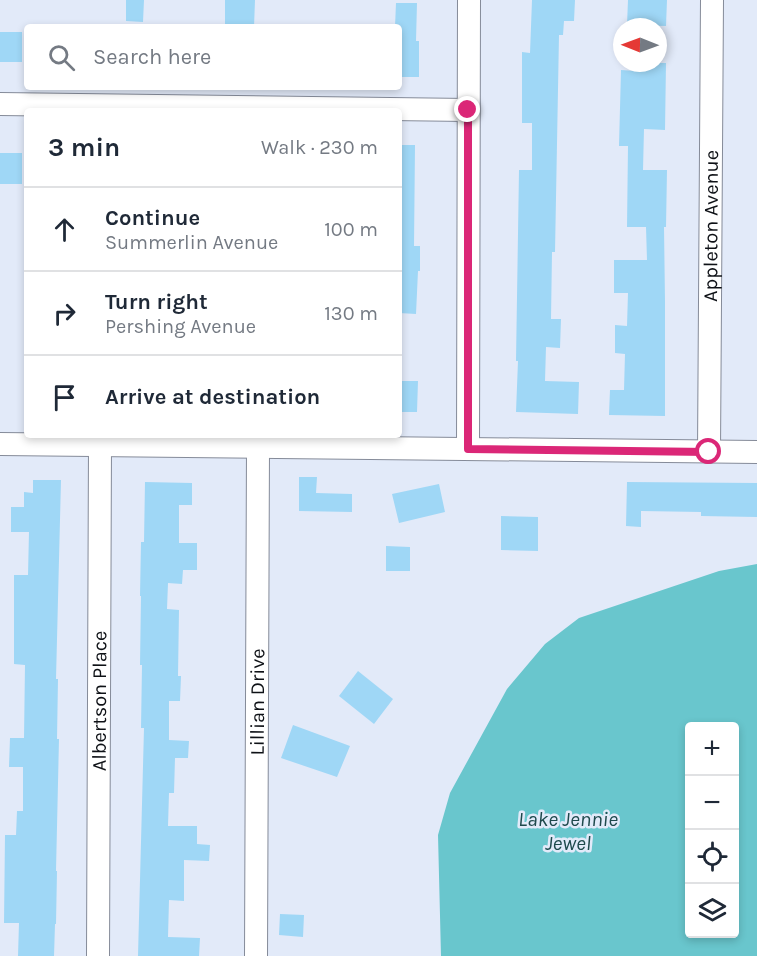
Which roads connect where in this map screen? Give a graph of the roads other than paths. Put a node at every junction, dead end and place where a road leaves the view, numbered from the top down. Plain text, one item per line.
1 (469, 0) edge
2 (712, 0) edge
3 (0, 104) edge
4 (312, 108) edge
5 (402, 109) edge
6 (468, 110) junction
7 (0, 444) edge
8 (100, 446) junction
9 (258, 448) junction
10 (468, 449) junction
11 (709, 452) junction
12 (757, 452) edge
13 (98, 956) edge
14 (256, 956) edge

1 - 6 street
2 - 11 street, Appleton Avenue
3 - 4 street
5 - 6 street
6 - 10 street
7 - 8 street
8 - 9 street
8 - 13 street, Albertson Place
9 - 10 street
9 - 14 street, Lillian Drive
10 - 11 street
11 - 12 street

